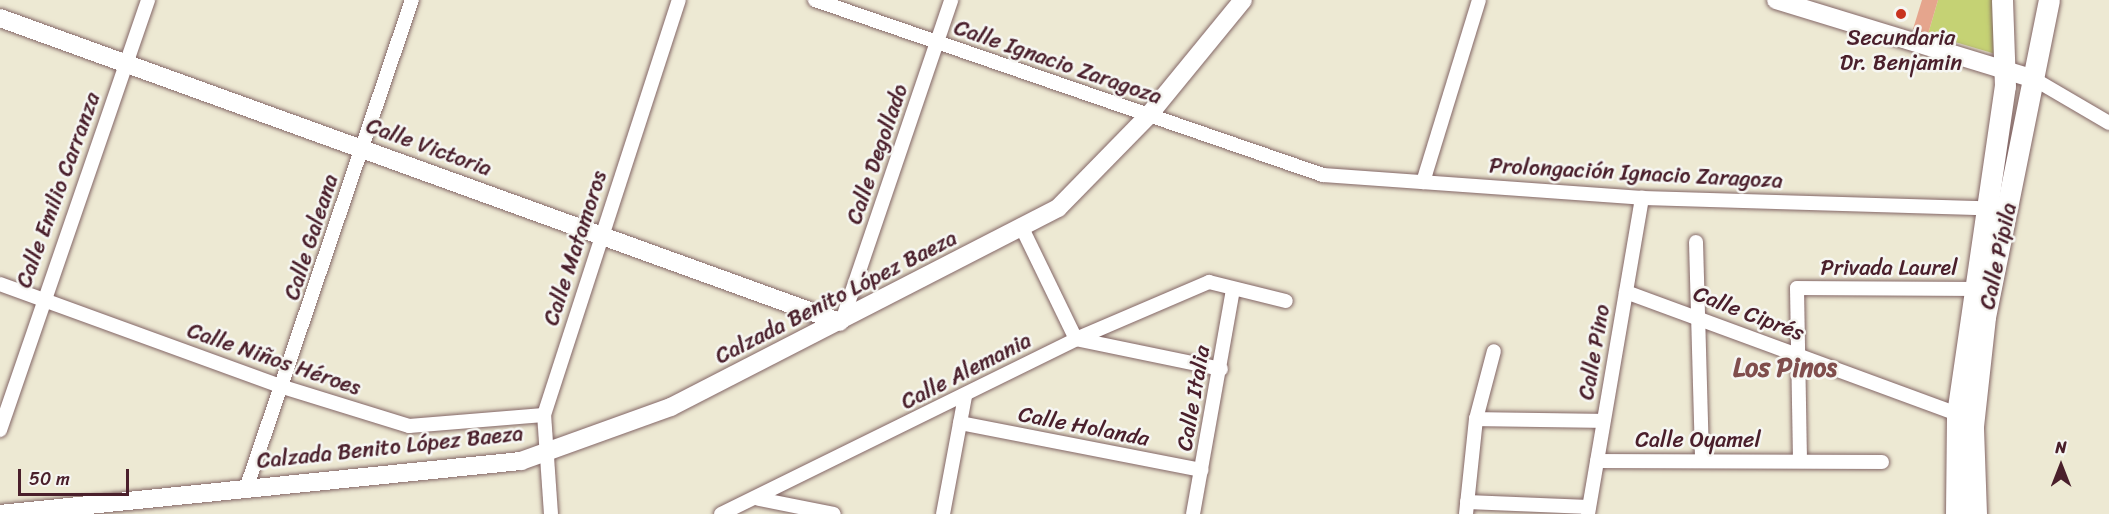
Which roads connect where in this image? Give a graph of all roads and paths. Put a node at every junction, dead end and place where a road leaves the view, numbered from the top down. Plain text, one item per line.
1 (148, 0) edge
2 (412, 0) edge
3 (680, 0) edge
4 (816, 0) edge
5 (951, 0) edge
6 (1243, 0) edge
7 (1479, 0) edge
8 (1776, 0) edge
9 (2002, 0) edge
10 (2049, 0) edge
11 (0, 18) edge
12 (938, 42) junction
13 (126, 63) junction
14 (2004, 71) junction
15 (2034, 79) junction
16 (1148, 116) junction
17 (2109, 123) edge
18 (363, 149) junction
19 (1287, 163) joint
20 (1423, 182) junction
21 (1642, 198) junction
22 (1985, 208) junction
23 (1022, 228) junction
24 (601, 235) junction
25 (1696, 242) dead end
26 (0, 284) edge
27 (1974, 289) junction
28 (1233, 290) junction
29 (1626, 292) junction
30 (41, 298) junction
31 (1286, 301) dead end
32 (1698, 314) junction
33 (841, 322) junction
34 (1076, 339) junction
35 (1494, 351) dead end
36 (1796, 354) junction
37 (1221, 369) junction
38 (283, 387) junction
39 (965, 396) junction
40 (1957, 414) junction
41 (544, 416) junction
42 (1476, 419) junction
43 (1603, 421) junction
44 (960, 423) junction
45 (0, 430) edge
46 (550, 451) junction
47 (1597, 460) junction
48 (1800, 460) junction
49 (1702, 461) junction
50 (1882, 462) dead end
51 (1201, 470) junction
52 (247, 486) junction
53 (759, 499) junction
54 (1467, 508) edge
55 (1589, 511) edge
56 (0, 514) edge
57 (551, 514) edge
58 (721, 514) edge
59 (834, 514) edge
60 (943, 514) edge
61 (1193, 514) edge
62 (1956, 514) edge
63 (1976, 514) edge

1 - 13 street, Calle Emilio Carranza
2 - 18 street, Calle Galeana
3 - 24 street, Calle Matamoros
4 - 12 street, Calle Ignacio Zaragoza
5 - 12 street, Calle Degollado
6 - 16 street, Calzada Benito López Baeza
7 - 20 street
8 - 14 street
9 - 14 main road, Calle Pípila
10 - 15 main road, Calle Pípila
11 - 13 street, Calle Victoria
12 - 16 street, Calle Ignacio Zaragoza
12 - 33 street, Calle Degollado
13 - 18 street, Calle Victoria
13 - 30 street, Calle Emilio Carranza
14 - 15 street
14 - 22 main road, Calle Pípila
15 - 17 street
15 - 63 main road, Calle Pípila
16 - 19 street, Calle Ignacio Zaragoza
16 - 23 street, Calzada Benito López Baeza
18 - 24 street, Calle Victoria
18 - 38 street, Calle Galeana
19 - 20 street, Prolongación Ignacio Zaragoza
20 - 21 street, Prolongación Ignacio Zaragoza
21 - 22 street, Prolongación Ignacio Zaragoza
21 - 29 street, Calle Pino
22 - 27 main road, Calle Pípila
23 - 33 street, Calzada Benito López Baeza
23 - 34 street
24 - 33 street, Calle Victoria
24 - 41 street, Calle Matamoros
25 - 32 street
26 - 30 street, Calle Niños Héroes
27 - 36 street, Privada Laurel
27 - 40 main road, Calle Pípila
28 - 31 street, Calle Alemania
28 - 34 street, Calle Alemania
28 - 37 street, Calle Italia
29 - 32 street, Calle Ciprés
29 - 43 street, Calle Pino
30 - 38 street, Calle Niños Héroes
30 - 45 street, Calle Emilio Carranza
32 - 36 street, Calle Ciprés
32 - 49 street
33 - 46 street, Calzada Benito López Baeza
34 - 37 street
34 - 39 street, Calle Alemania
35 - 42 street
36 - 40 street, Calle Ciprés
36 - 48 street
37 - 51 street, Calle Italia
38 - 41 street, Calle Niños Héroes
38 - 52 street, Calle Galeana
39 - 44 street
39 - 53 street, Calle Alemania
40 - 62 main road, Calle Pípila
41 - 46 street, Calle Matamoros
42 - 43 street
42 - 54 street
43 - 47 street, Calle Pino
44 - 51 street, Calle Holanda
44 - 60 street
46 - 52 street, Calzada Benito López Baeza
46 - 57 street, Calle Matamoros
47 - 49 street, Calle Oyamel
47 - 55 street, Calle Pino
48 - 49 street, Calle Oyamel
48 - 50 street, Calle Oyamel
51 - 61 street, Calle Italia
52 - 56 street, Calzada Benito López Baeza
53 - 58 street, Calle Alemania
53 - 59 street
54 - 55 street

